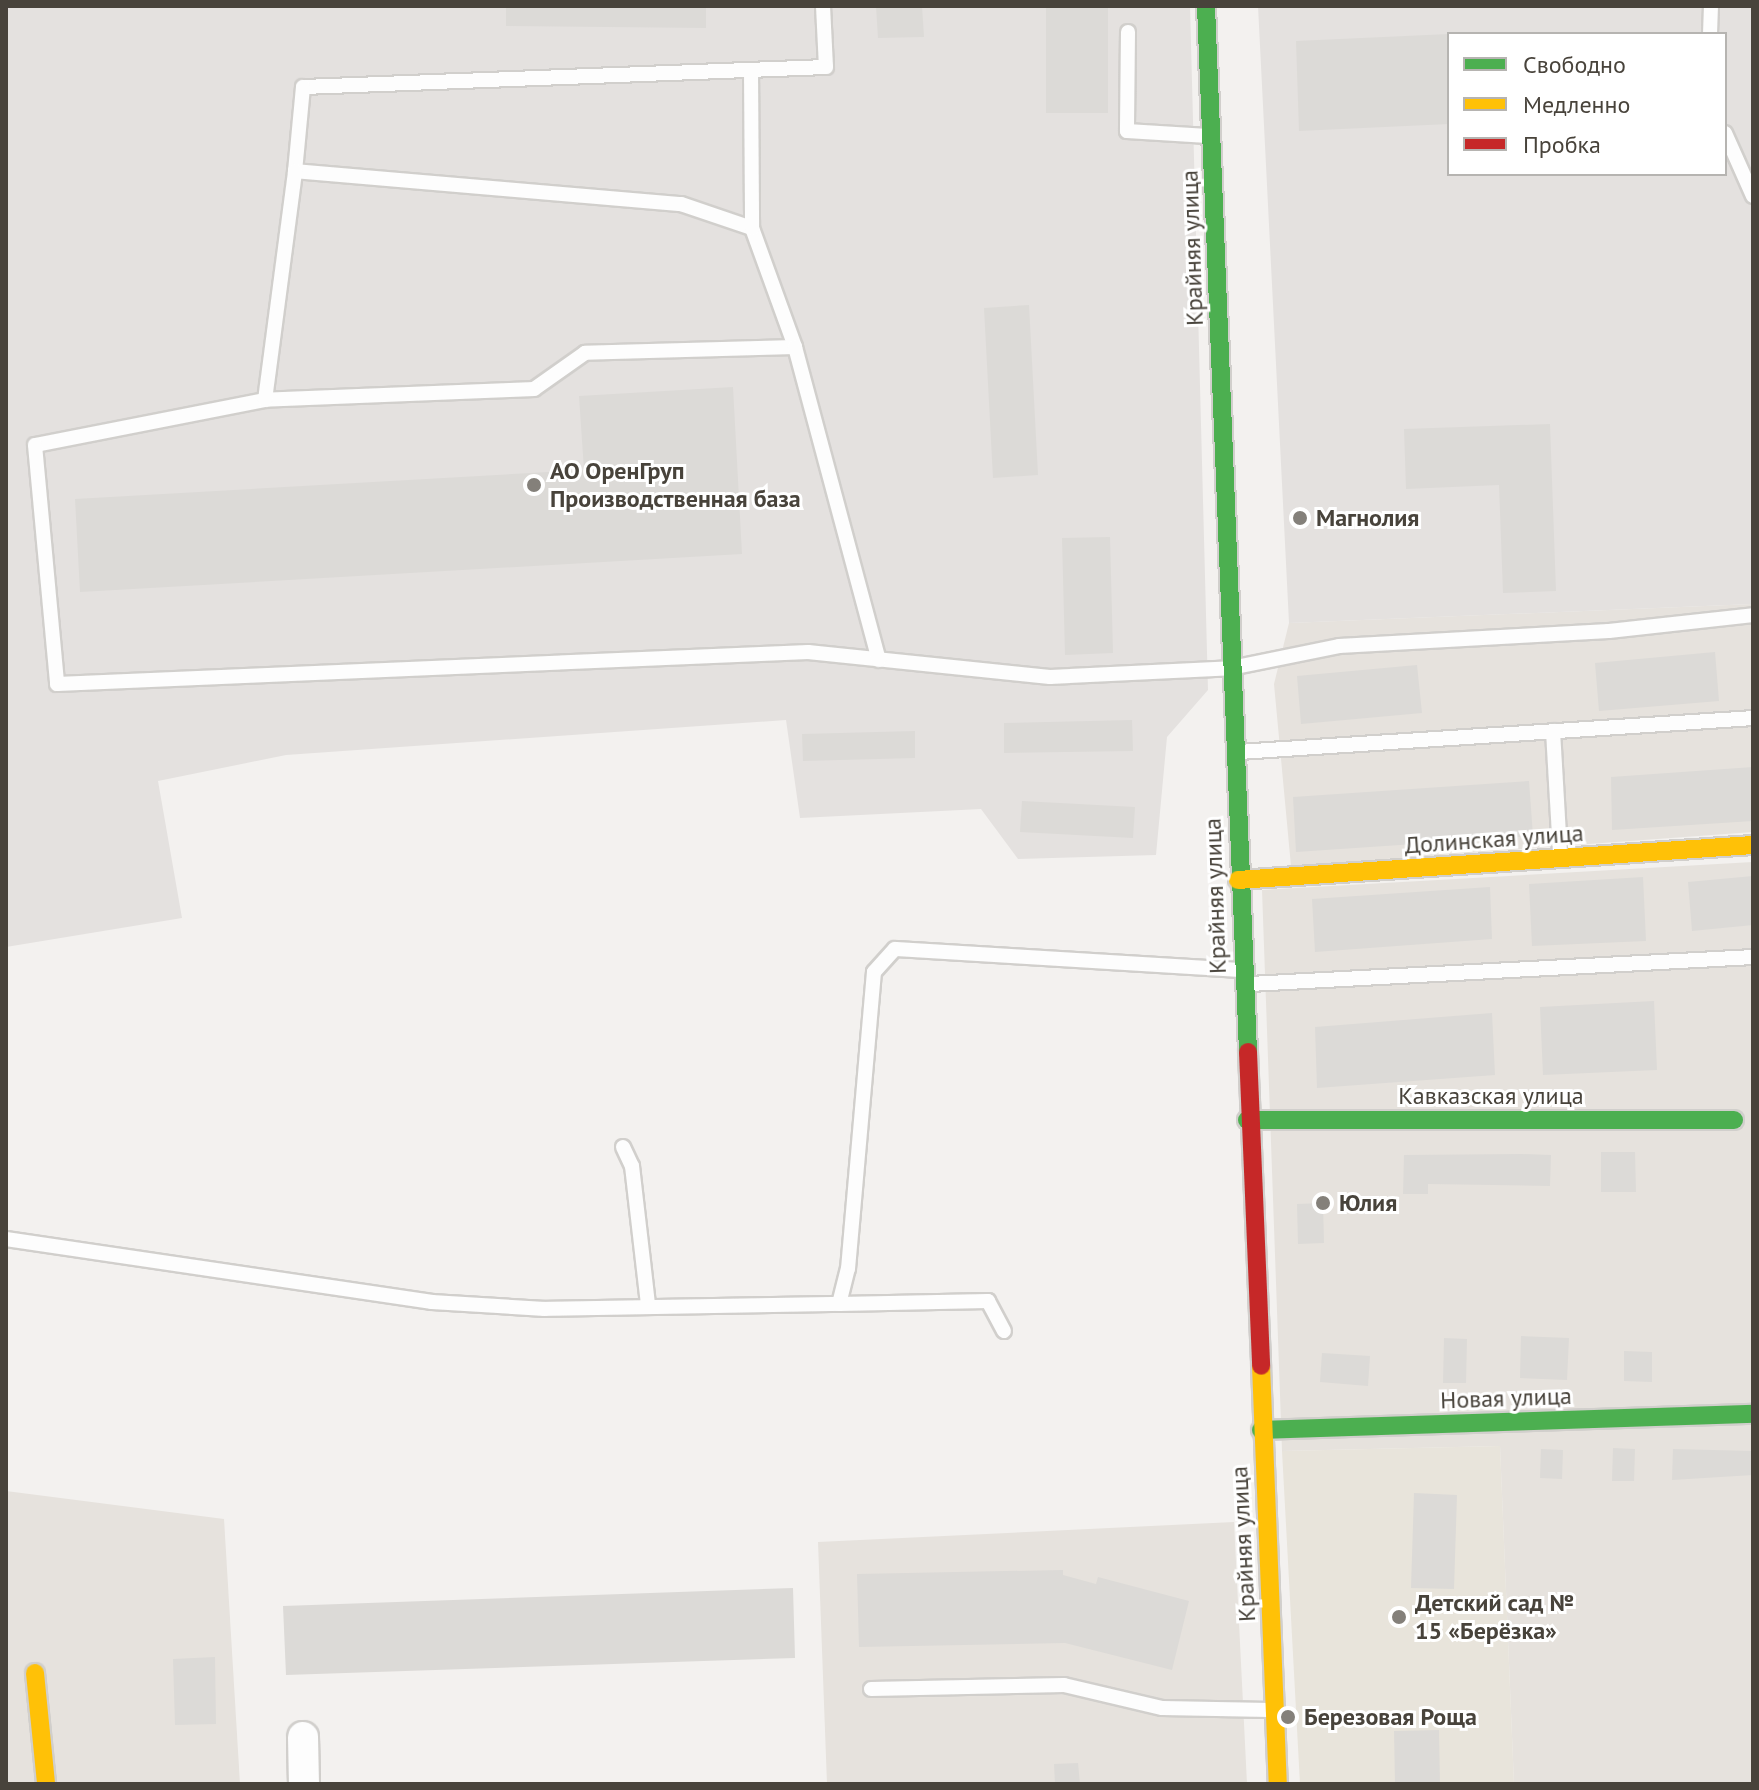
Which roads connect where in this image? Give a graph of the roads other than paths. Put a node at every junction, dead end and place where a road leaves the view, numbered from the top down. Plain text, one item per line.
1 (823, 6) edge
2 (1206, 6) edge
3 (1711, 6) edge
4 (1128, 32) dead end
5 (1710, 32) edge
6 (751, 70) junction
7 (1212, 136) junction
8 (1727, 138) edge
9 (295, 171) junction
10 (1753, 196) edge
11 (752, 228) junction
12 (795, 347) junction
13 (265, 400) junction
14 (1753, 615) edge
15 (879, 660) junction
16 (1231, 668) junction
17 (1753, 718) edge
18 (1553, 731) junction
19 (1234, 752) junction
20 (1753, 845) edge
21 (1560, 858) junction
22 (1238, 880) junction
23 (1753, 957) edge
24 (1242, 977) junction
25 (1247, 1120) junction
26 (1734, 1120) dead end
27 (623, 1147) dead end
28 (6, 1239) edge
29 (839, 1304) junction
30 (648, 1305) junction
31 (1004, 1331) dead end
32 (1753, 1414) edge
33 (1261, 1430) junction
34 (35, 1673) dead end
35 (871, 1689) dead end
36 (1274, 1710) junction
37 (303, 1737) dead end
38 (46, 1784) edge
39 (304, 1784) edge
40 (1278, 1784) edge

1 - 6 lane
2 - 7 street, Крайняя улица
3 - 5 lane
4 - 7 lane
6 - 9 lane
6 - 11 lane
7 - 16 street, Крайняя улица
8 - 10 lane
9 - 11 lane
9 - 13 lane
11 - 12 lane
12 - 13 lane
12 - 15 lane
13 - 15 lane
14 - 16 lane
15 - 16 lane
16 - 19 street, Крайняя улица
17 - 18 lane
18 - 19 lane
18 - 21 lane
19 - 22 street, Крайняя улица
20 - 21 street, Долинская улица
21 - 22 street, Долинская улица
22 - 24 street, Крайняя улица
23 - 24 lane
24 - 25 street, Крайняя улица
24 - 29 lane
25 - 26 street, Кавказская улица
25 - 33 street, Крайняя улица
27 - 30 lane
28 - 30 lane
29 - 30 lane
29 - 31 lane
32 - 33 street, Новая улица
33 - 36 street, Крайняя улица
34 - 38 street
35 - 36 lane
36 - 40 street, Крайняя улица
37 - 39 street

